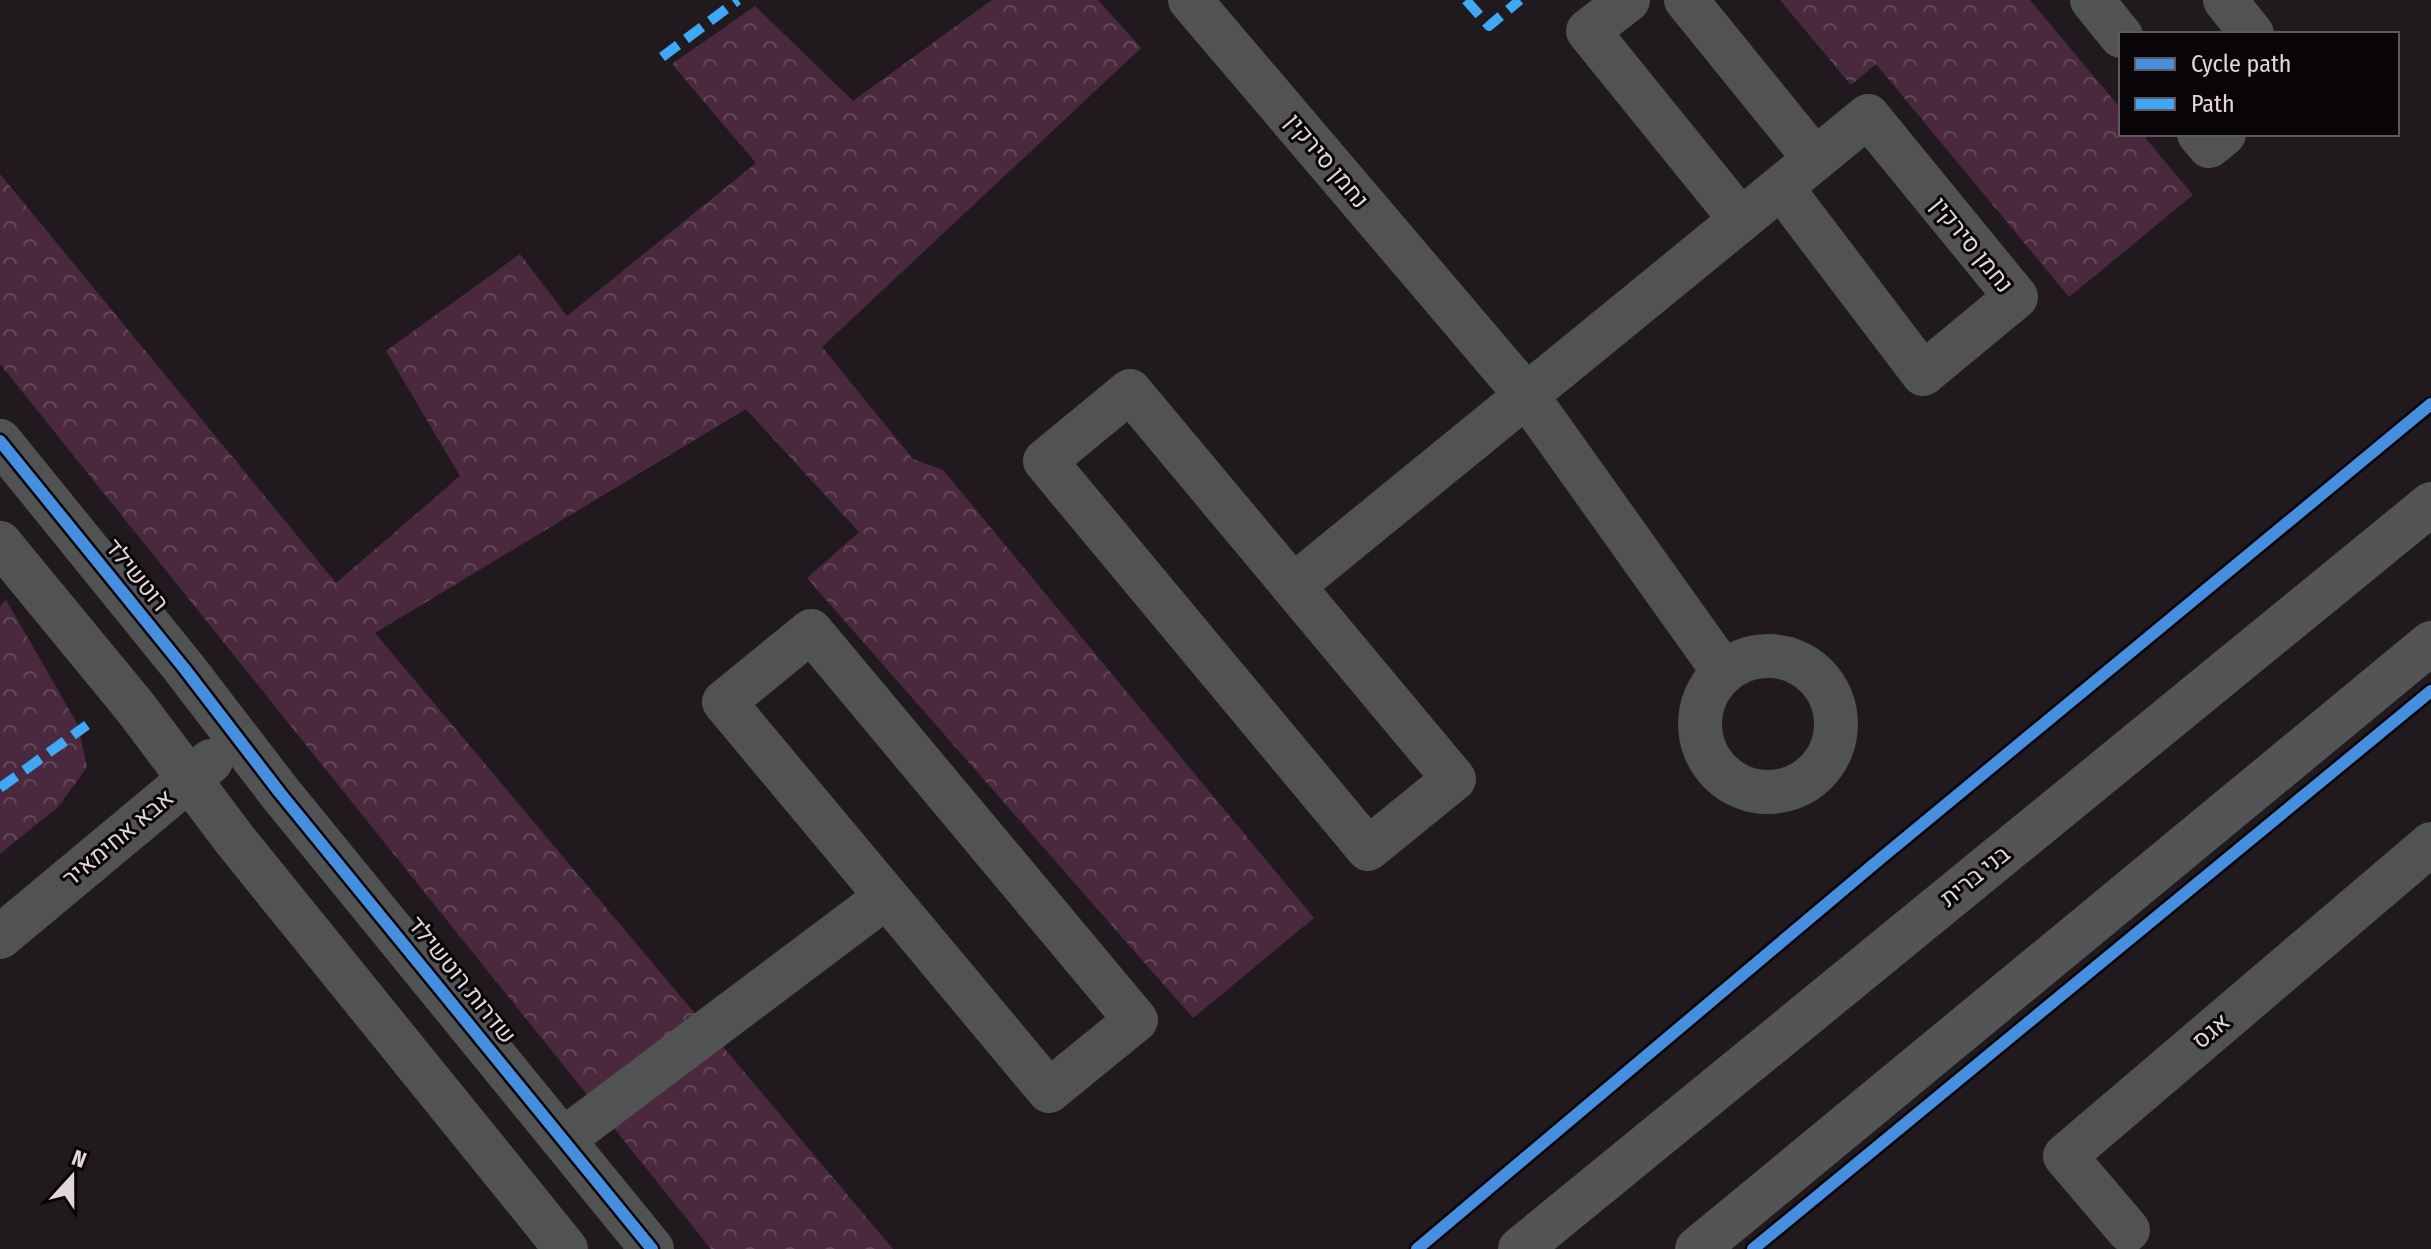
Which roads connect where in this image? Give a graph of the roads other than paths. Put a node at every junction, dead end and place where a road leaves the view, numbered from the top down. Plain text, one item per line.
1 (1190, 0) edge
2 (1628, 0) edge
3 (1686, 0) edge
4 (2092, 0) edge
5 (2225, 0) edge
6 (2250, 32) edge
7 (2119, 34) edge
8 (2201, 136) edge
9 (2222, 136) edge
10 (1815, 159) junction
11 (1781, 187) junction
12 (1741, 220) junction
13 (1527, 396) junction
14 (0, 441) edge
15 (2431, 504) edge
16 (0, 543) edge
17 (1293, 586) junction
18 (2431, 643) edge
19 (1723, 671) dead end
20 (238, 739) junction
21 (189, 778) junction
22 (2431, 844) edge
23 (886, 897) junction
24 (0, 937) edge
25 (564, 1139) junction
26 (2128, 1230) dead end
27 (566, 1249) edge
28 (652, 1249) edge
29 (1520, 1249) edge
30 (1697, 1249) edge

1 - 13 street, נחמן סירקין
2 - 12 street
3 - 10 street
4 - 7 street
5 - 6 street
8 - 9 street
10 - 11 street, נחמן סירקין
10 - 11 street, נחמן סירקין
11 - 12 street, נחמן סירקין
12 - 13 street, נחמן סירקין
13 - 17 street, נחמן סירקין
13 - 19 street, נחמן סירקין
14 - 20 street, רוטשילד
15 - 29 main road, בני ברית
16 - 21 street
17 - 17 street
18 - 30 main road
20 - 21 street, אבא אחימאיר
20 - 25 street, שדרות רוטשילד
21 - 24 street, אבא אחימאיר
21 - 27 street
22 - 26 street, אגס
23 - 23 street
23 - 25 street
25 - 28 street, שדרות רוטשילד

